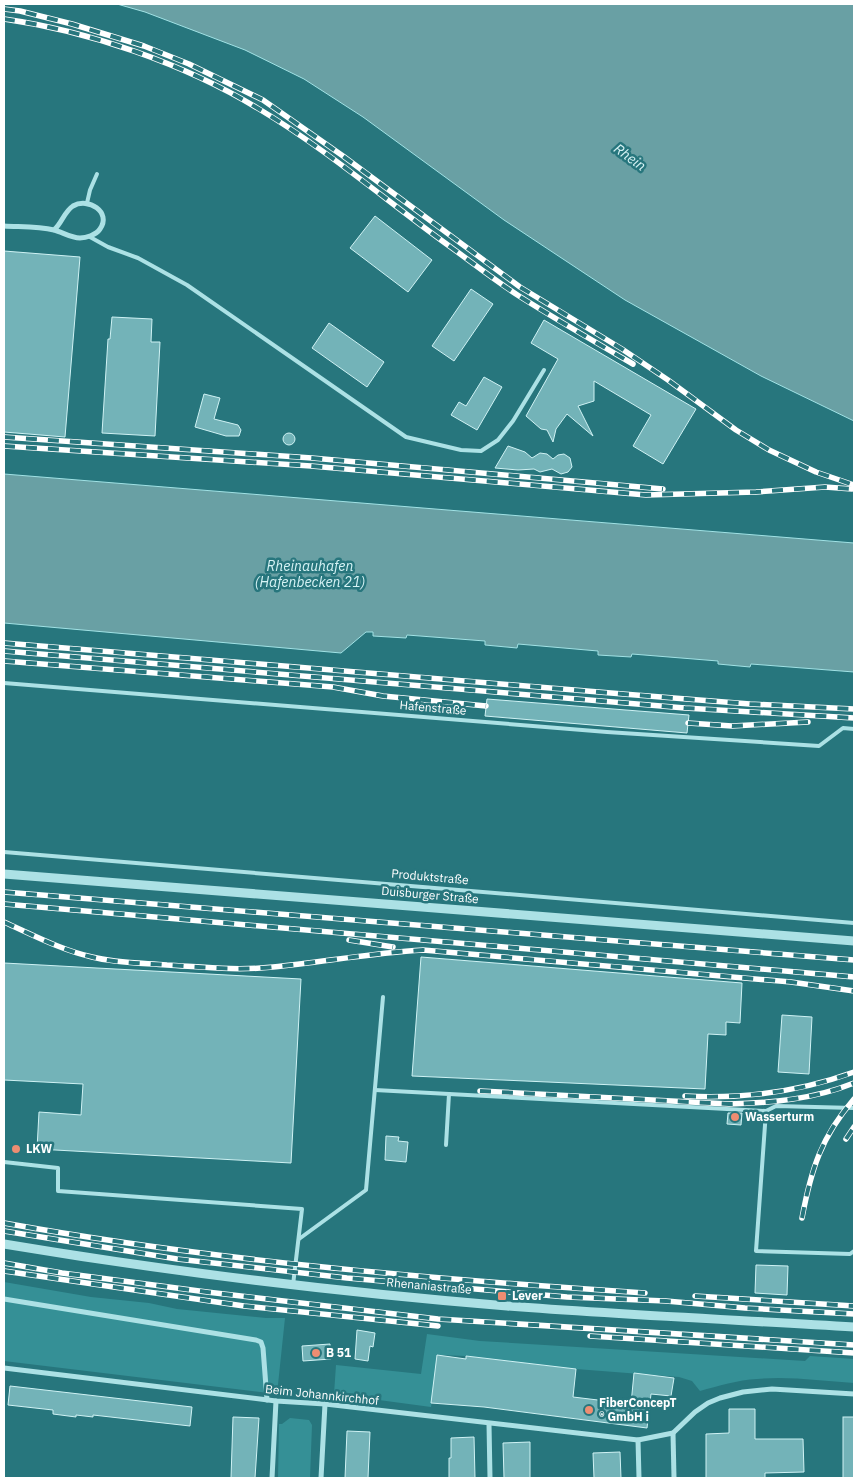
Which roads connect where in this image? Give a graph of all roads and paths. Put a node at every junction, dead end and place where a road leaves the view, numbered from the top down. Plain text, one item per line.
1 (98, 174) dead end
2 (87, 203) junction
3 (4, 226) edge
4 (54, 230) junction
5 (90, 236) junction
6 (544, 370) dead end
7 (4, 683) edge
8 (854, 729) edge
9 (4, 852) edge
10 (4, 874) edge
11 (854, 923) edge
12 (854, 941) edge
13 (383, 997) dead end
14 (375, 1090) junction
15 (449, 1094) junction
16 (854, 1108) edge
17 (766, 1111) junction
18 (446, 1145) dead end
19 (4, 1162) edge
20 (299, 1239) junction
21 (4, 1244) edge
22 (854, 1251) edge
23 (293, 1285) junction
24 (4, 1299) edge
25 (854, 1327) edge
26 (4, 1368) edge
27 (854, 1394) edge
28 (268, 1400) junction
29 (276, 1401) junction
30 (325, 1404) junction
31 (489, 1424) junction
32 (673, 1433) junction
33 (638, 1440) junction
34 (272, 1478) edge
35 (321, 1478) edge
36 (490, 1478) edge
37 (639, 1478) edge
38 (674, 1478) edge

1 - 2 lane
2 - 4 street
2 - 5 street
3 - 4 street
4 - 5 street
5 - 6 lane
7 - 8 lane, Hafenstraße
9 - 11 lane, Produktstraße
10 - 12 street, Duisburger Straße
13 - 14 lane
14 - 15 lane
14 - 20 lane
15 - 17 lane
15 - 18 lane
16 - 17 lane
17 - 22 lane
19 - 20 lane
20 - 23 lane
21 - 23 street, Rhenaniastraße
23 - 25 street, Rhenaniastraße
24 - 28 street
26 - 28 street, Beim Johannkirchhof
27 - 32 street
28 - 29 street, Beim Johannkirchhof
29 - 30 street, Beim Johannkirchhof
29 - 34 street
30 - 31 street, Beim Johannkirchhof
30 - 35 street
31 - 33 street, Beim Johannkirchhof
31 - 36 street
32 - 33 street, Beim Johannkirchhof
32 - 38 street
33 - 37 street

